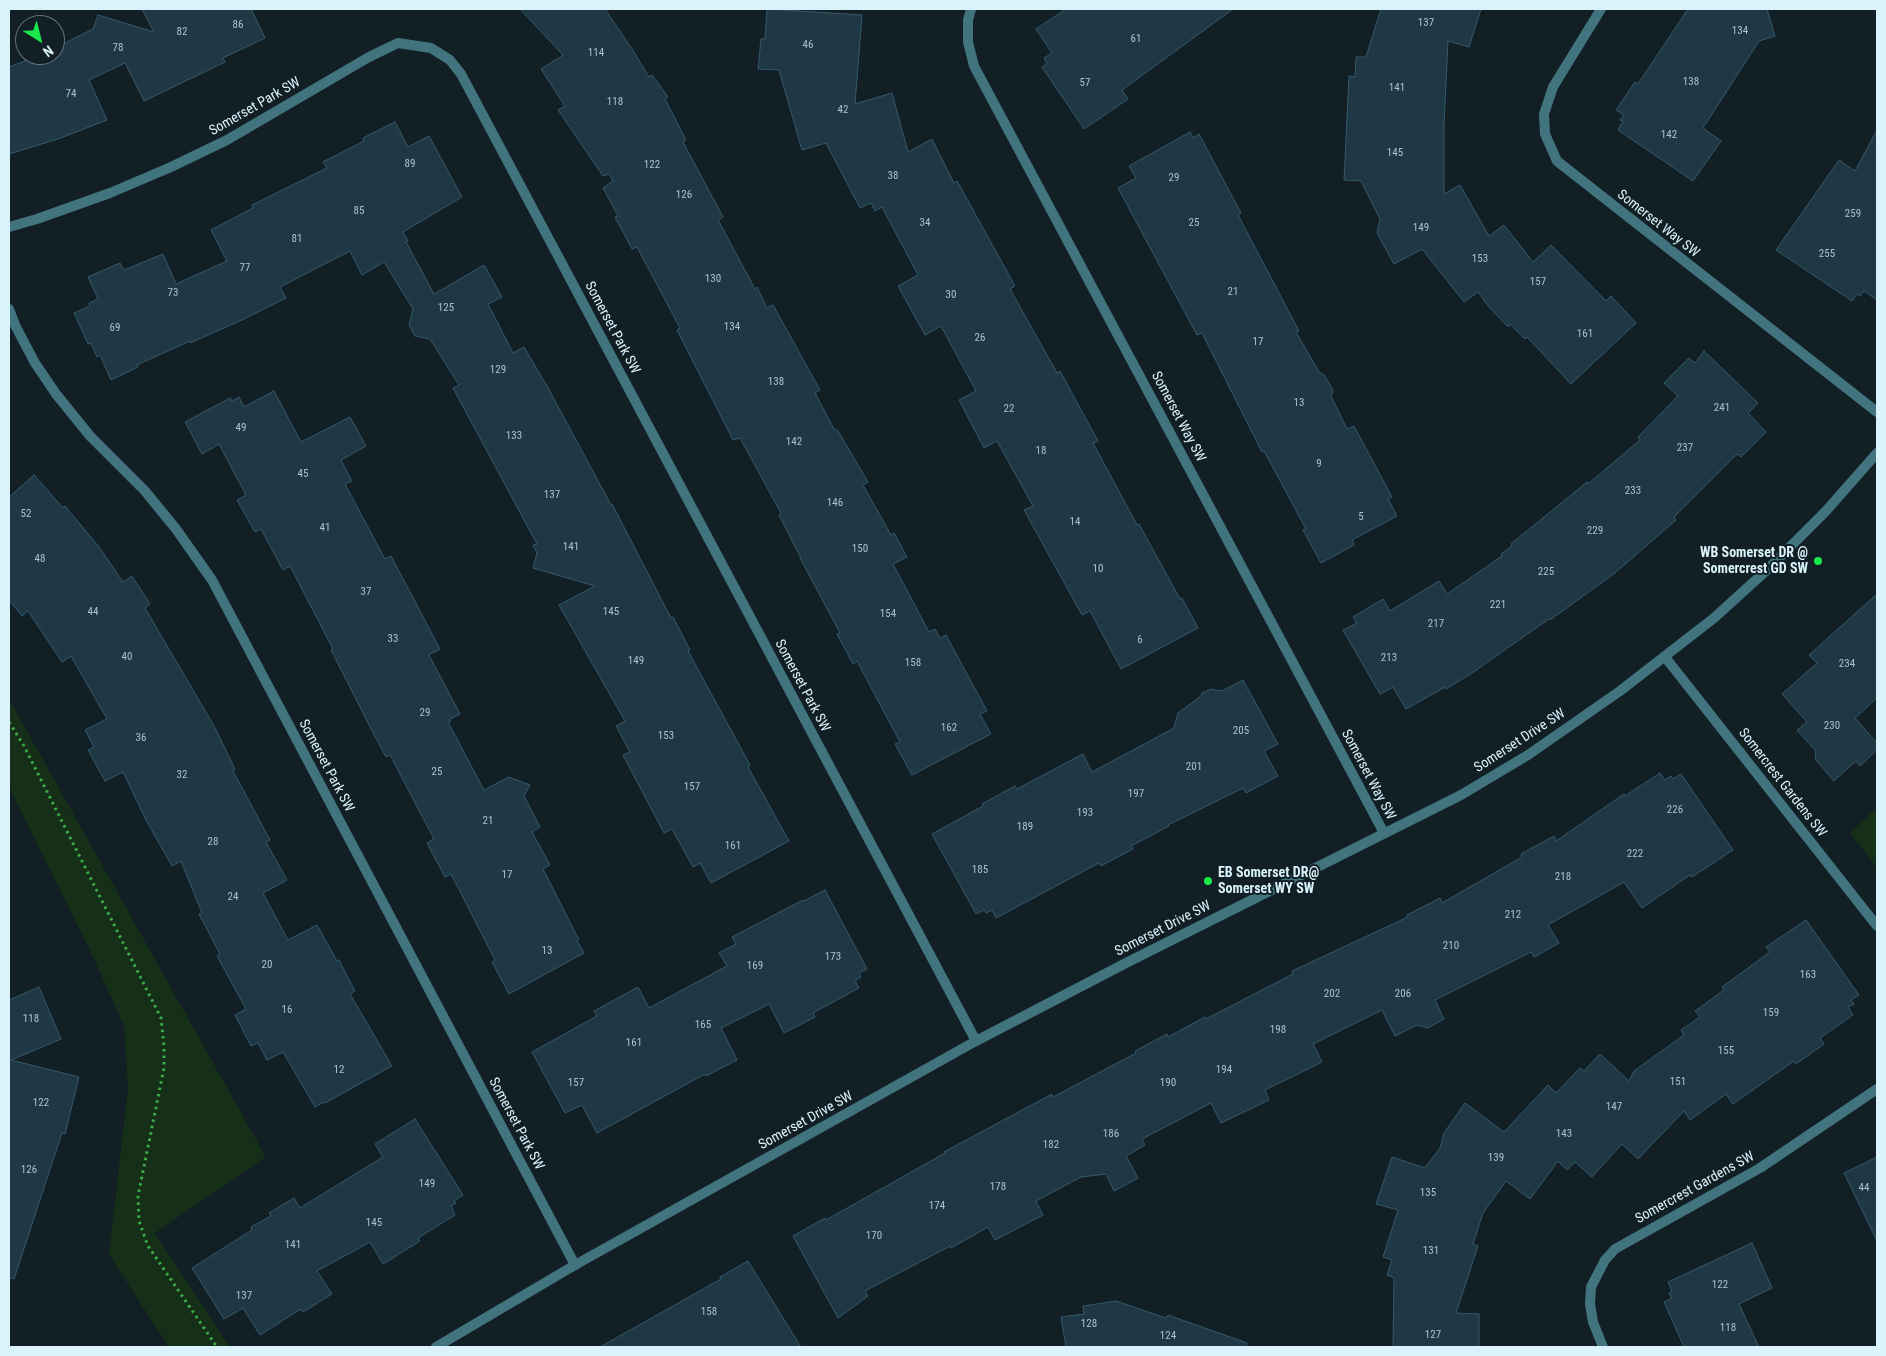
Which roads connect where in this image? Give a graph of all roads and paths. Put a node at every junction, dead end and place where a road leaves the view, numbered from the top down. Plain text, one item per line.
1 (971, 9) edge
2 (1601, 9) edge
3 (9, 227) edge
4 (9, 309) edge
5 (1877, 412) edge
6 (1877, 453) edge
7 (1665, 657) junction
8 (9, 722) edge
9 (1384, 833) junction
10 (1877, 926) edge
11 (976, 1042) junction
12 (1877, 1089) edge
13 (575, 1265) junction
14 (217, 1347) edge
15 (436, 1347) edge
16 (1603, 1347) edge

1 - 9 street, Somerset Way SW
2 - 5 street, Somerset Way SW
3 - 11 street, Somerset Park SW
4 - 13 street, Somerset Park SW
6 - 7 street, Somerset Drive SW
7 - 9 street, Somerset Drive SW
7 - 10 street, Somercrest Gardens SW
8 - 14 path
9 - 11 street, Somerset Drive SW
11 - 13 street, Somerset Drive SW
12 - 16 street, Somercrest Gardens SW
13 - 15 street, Somerset Drive SW

